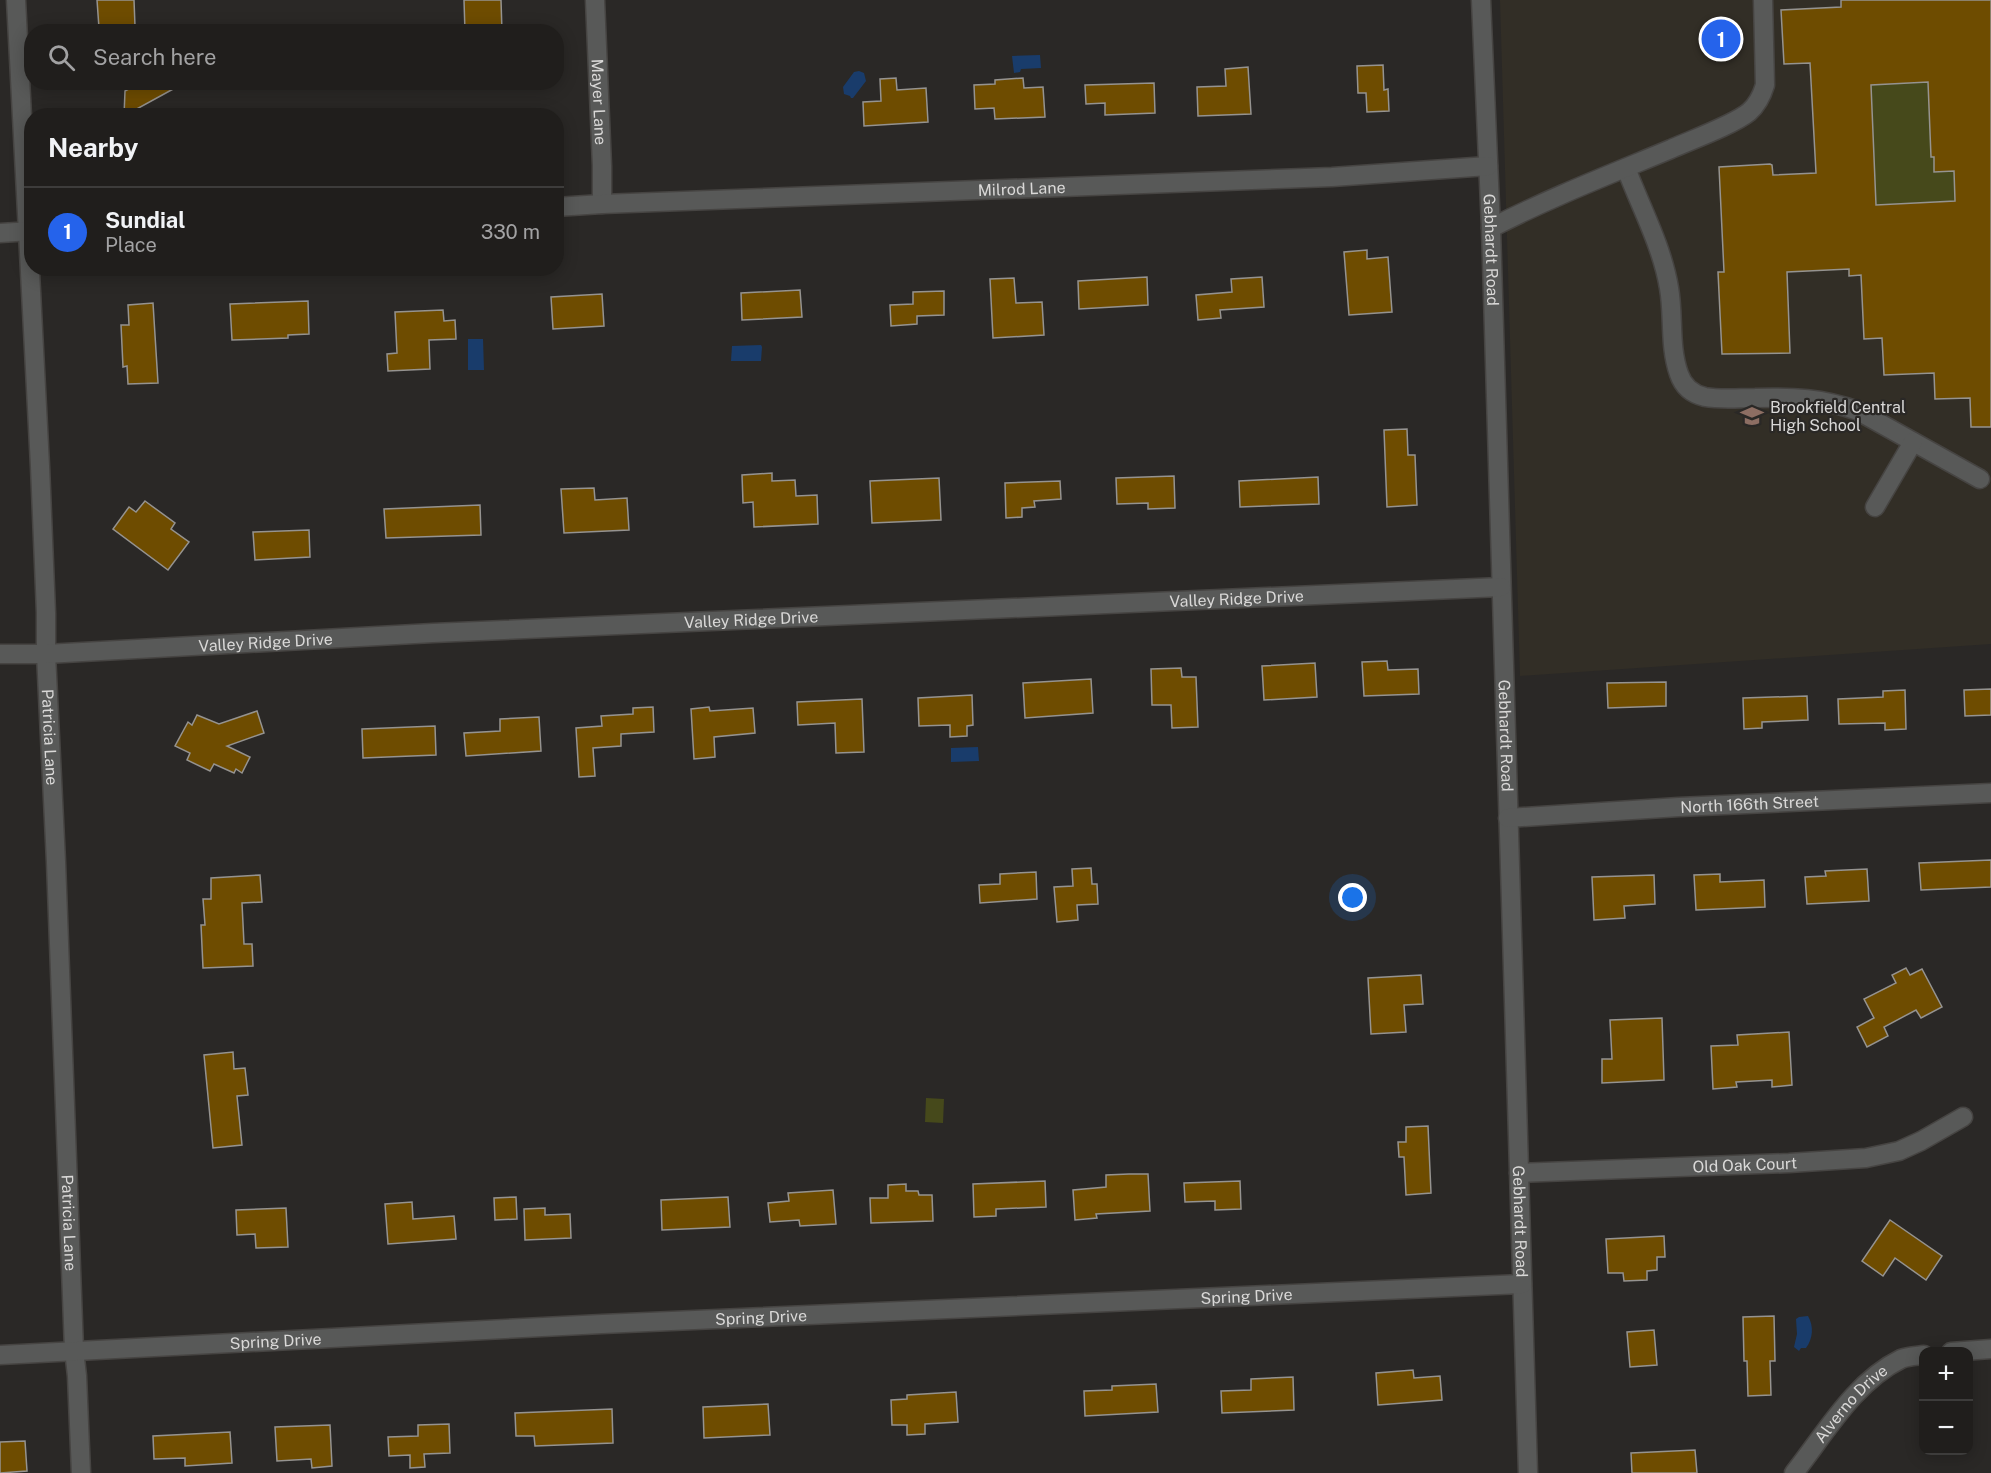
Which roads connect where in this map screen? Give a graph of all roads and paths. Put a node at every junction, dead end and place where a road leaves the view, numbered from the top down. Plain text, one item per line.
1 (16, 0) edge
2 (595, 0) edge
3 (1481, 0) edge
4 (1763, 0) edge
5 (24, 132) edge
6 (1488, 166) junction
7 (1631, 182) junction
8 (602, 204) junction
9 (564, 206) edge
10 (1491, 228) junction
11 (24, 231) edge
12 (0, 232) edge
13 (32, 276) edge
14 (1913, 442) junction
15 (1980, 478) dead end
16 (1875, 507) dead end
17 (1501, 587) junction
18 (0, 654) edge
19 (46, 654) junction
20 (1991, 793) edge
21 (1508, 818) junction
22 (1963, 1117) dead end
23 (1519, 1173) junction
24 (1522, 1284) junction
25 (1991, 1349) edge
26 (74, 1350) junction
27 (1973, 1350) edge
28 (0, 1355) edge
29 (1919, 1356) edge
30 (81, 1473) edge
31 (1528, 1473) edge
32 (1794, 1473) edge

1 - 5 street, Patricia Lane
2 - 8 street, Mayer Lane
3 - 6 street, Gebhardt Road
4 - 7 street
6 - 8 street, Milrod Lane
6 - 10 street, Gebhardt Road
7 - 10 street
7 - 14 street
8 - 9 street, Milrod Lane
10 - 17 street, Gebhardt Road
11 - 12 street
13 - 19 street, Patricia Lane
14 - 15 street
14 - 16 street
17 - 19 street, Valley Ridge Drive
17 - 21 street, Gebhardt Road
18 - 19 street, Valley Ridge Drive
19 - 26 street, Patricia Lane
20 - 21 street, North 166th Street
21 - 23 street, Gebhardt Road
22 - 23 street, Old Oak Court
23 - 24 street, Gebhardt Road
24 - 26 street, Spring Drive
24 - 31 street, Gebhardt Road
25 - 27 street
26 - 28 street, Spring Drive
26 - 30 street, Patricia Lane
29 - 32 street, Alverno Drive

